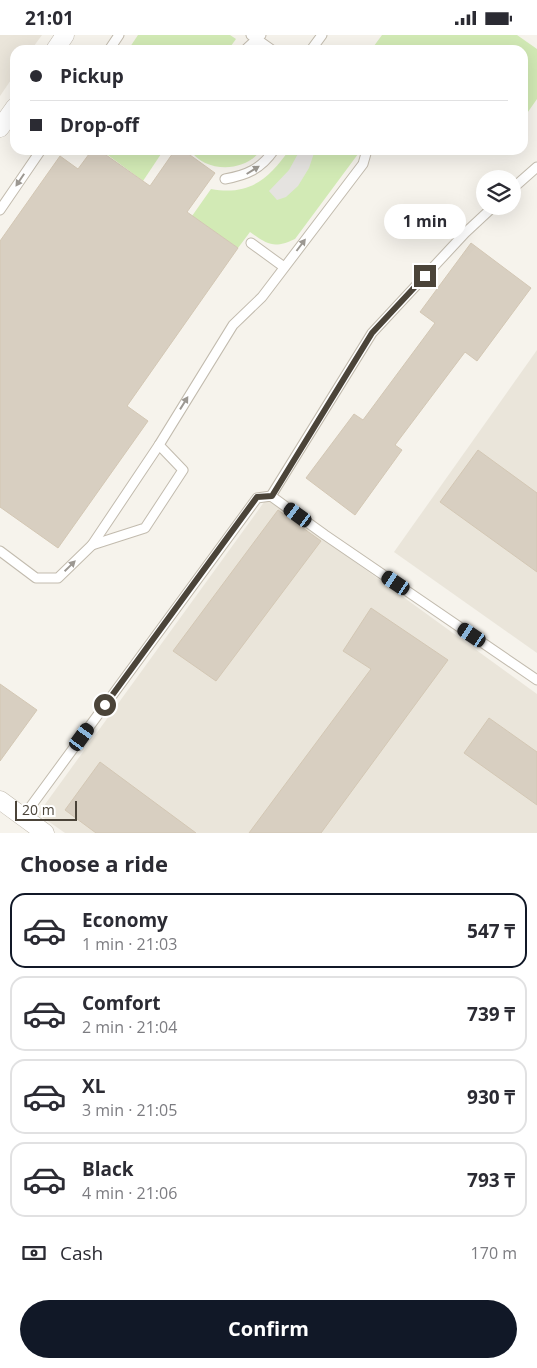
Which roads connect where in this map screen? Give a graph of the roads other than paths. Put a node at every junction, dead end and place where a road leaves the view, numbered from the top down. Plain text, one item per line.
1 (256, 37) edge
2 (266, 45) edge
3 (10, 114) edge
4 (0, 128) edge
5 (38, 155) edge
6 (271, 155) edge
7 (366, 155) edge
8 (537, 167) edge
9 (225, 179) dead end
10 (521, 181) edge
11 (0, 210) edge
12 (484, 215) edge
13 (251, 243) dead end
14 (284, 267) junction
15 (159, 445) junction
16 (272, 496) junction
17 (92, 545) junction
18 (0, 551) edge
19 (537, 680) edge
20 (0, 800) edge
21 (23, 817) junction
22 (45, 833) edge

1 - 2 lane
3 - 4 street
5 -> 11 lane
9 -> 6 lane
14 -> 7 lane
8 - 10 lane
12 - 16 lane
13 - 14 lane
15 -> 14 lane
15 - 17 lane
15 - 17 lane
16 - 19 lane
16 - 21 lane
18 -> 17 lane
20 - 21 street
21 - 22 street

